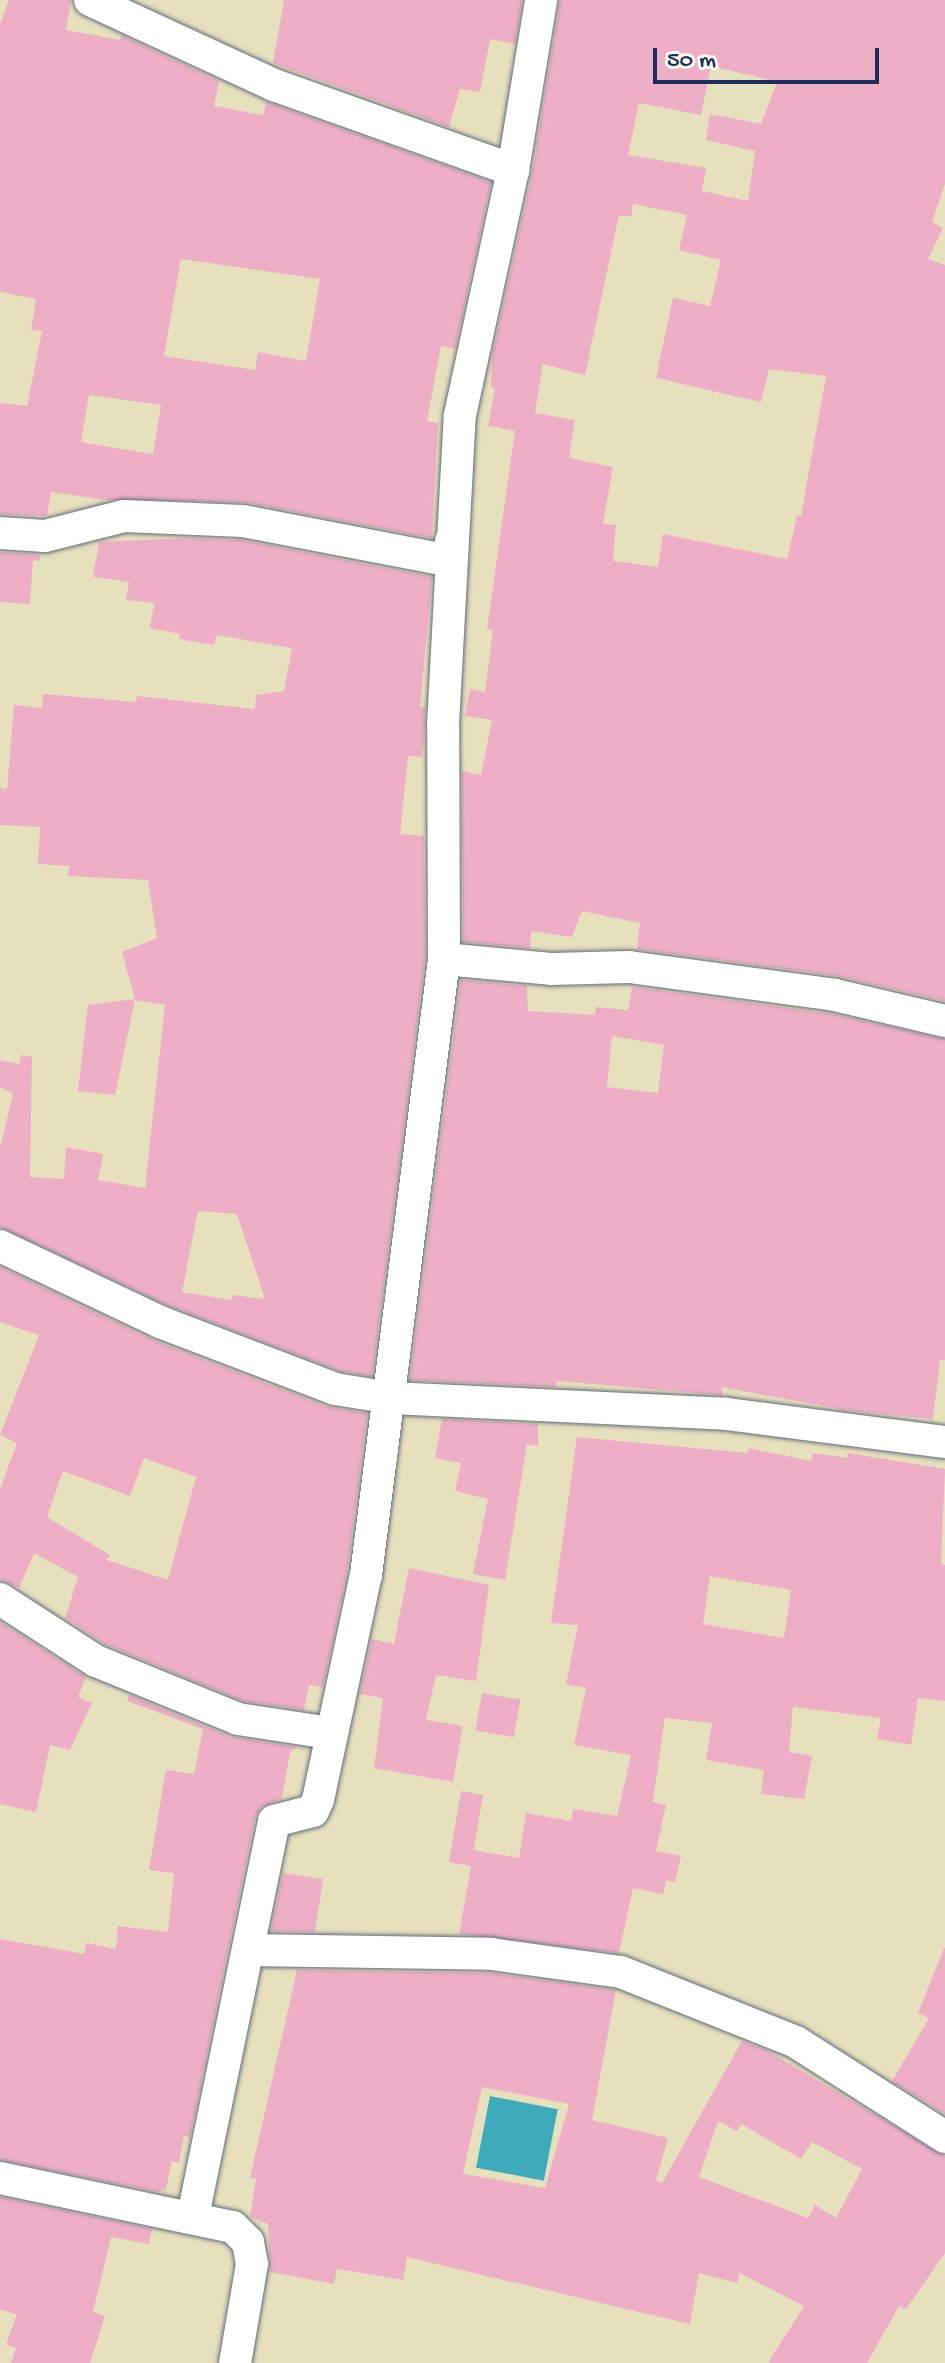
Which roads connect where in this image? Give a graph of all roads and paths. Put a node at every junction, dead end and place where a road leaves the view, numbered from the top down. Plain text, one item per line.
1 (90, 0) edge
2 (541, 0) edge
3 (513, 170) junction
4 (452, 530) junction
5 (0, 533) edge
6 (444, 959) junction
7 (945, 1021) edge
8 (0, 1246) edge
9 (391, 1398) junction
10 (945, 1442) edge
11 (0, 1599) edge
12 (329, 1733) junction
13 (248, 1950) junction
14 (945, 2137) edge
15 (0, 2178) edge
16 (193, 2216) junction
17 (235, 2363) edge

1 - 3 street
2 - 3 street
3 - 4 street
4 - 5 street
4 - 6 street
6 - 7 street
6 - 9 street
8 - 9 street
9 - 10 street
9 - 12 street
11 - 12 street
12 - 13 street
13 - 14 street
13 - 16 street
15 - 16 street
16 - 17 street

